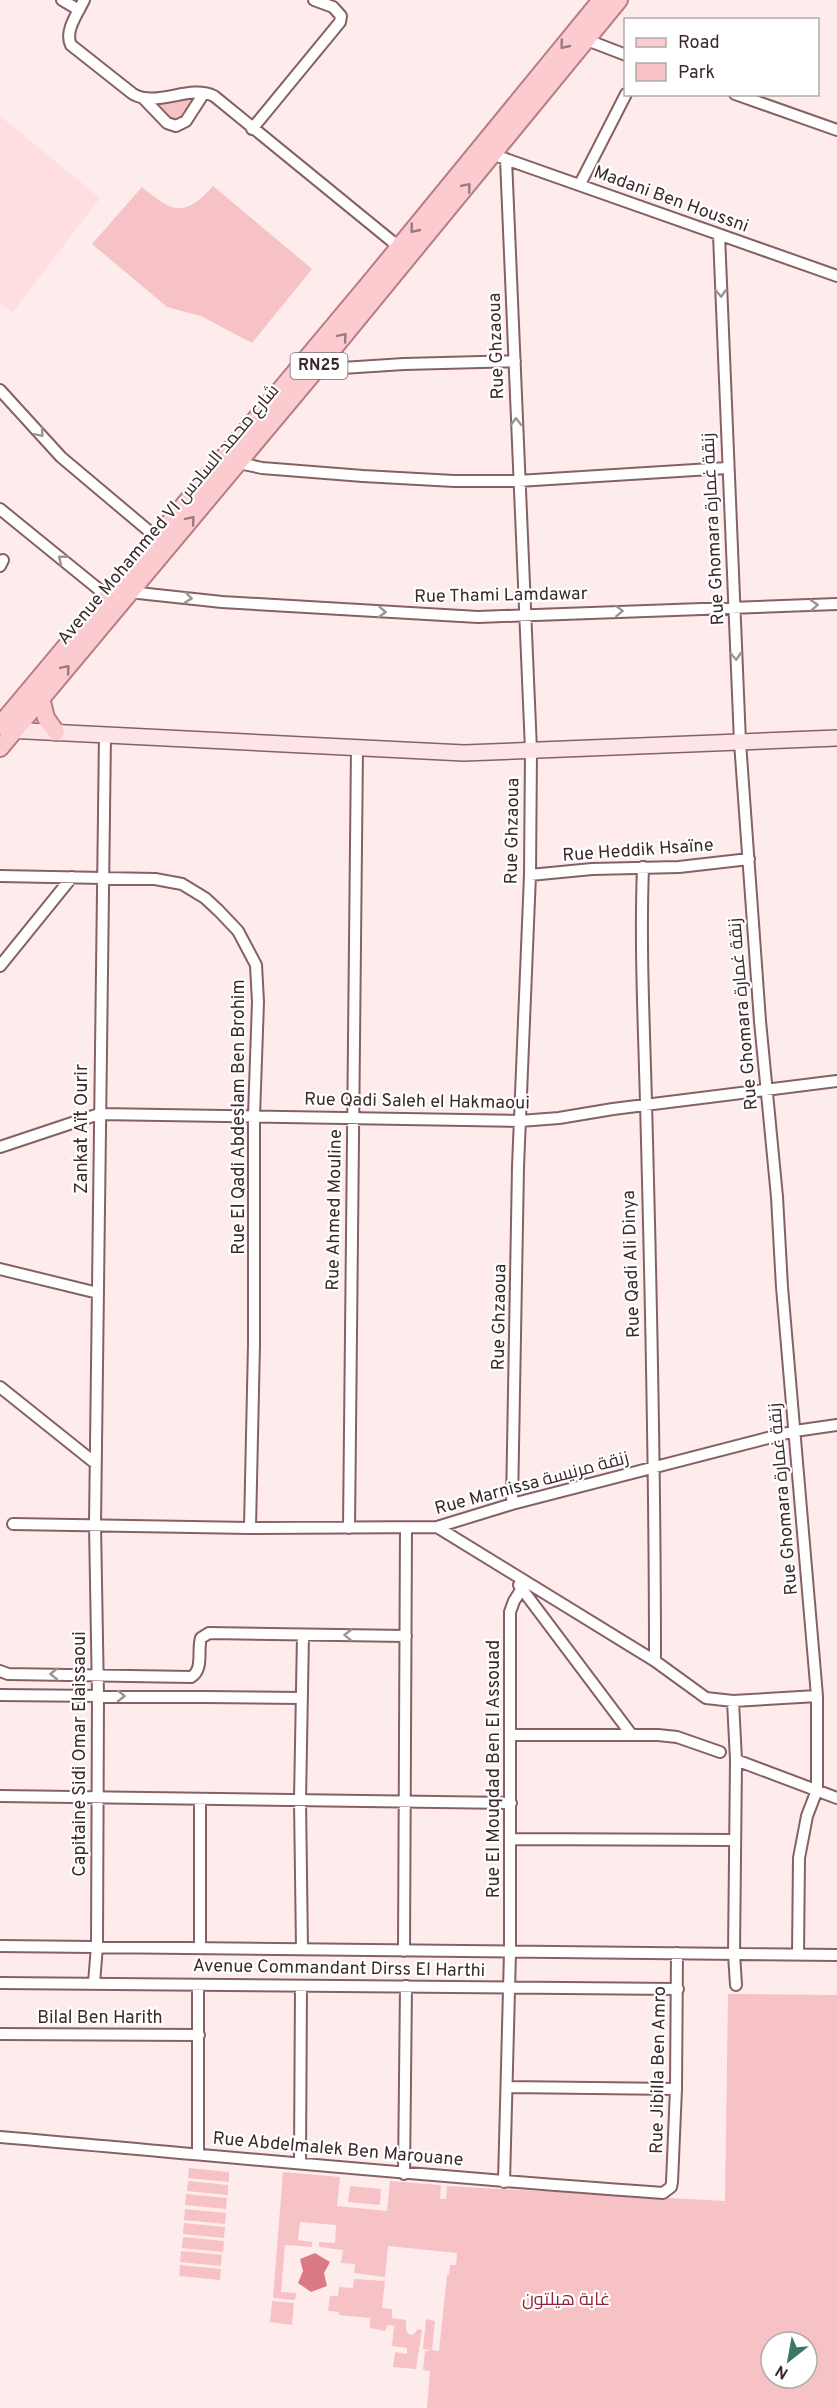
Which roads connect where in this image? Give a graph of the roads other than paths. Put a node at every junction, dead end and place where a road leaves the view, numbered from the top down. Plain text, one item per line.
1 (62, 0) edge
2 (314, 0) edge
3 (601, 0) edge
4 (619, 0) edge
5 (81, 5) edge
6 (587, 40) junction
7 (624, 54) edge
8 (204, 93) junction
9 (625, 96) edge
10 (741, 96) edge
11 (144, 99) junction
12 (252, 129) junction
13 (837, 130) edge
14 (500, 157) junction
15 (579, 184) junction
16 (719, 235) junction
17 (399, 247) junction
18 (837, 276) edge
19 (515, 360) junction
20 (319, 366) junction
21 (0, 390) edge
22 (239, 463) junction
23 (727, 468) junction
24 (518, 481) junction
25 (0, 509) edge
26 (156, 537) junction
27 (129, 592) junction
28 (107, 596) junction
29 (837, 604) edge
30 (734, 607) junction
31 (525, 614) junction
32 (41, 698) junction
33 (5, 728) edge
34 (56, 732) junction
35 (105, 734) junction
36 (837, 738) edge
37 (740, 742) junction
38 (0, 748) edge
39 (357, 748) junction
40 (531, 750) junction
41 (749, 860) junction
42 (643, 867) junction
43 (530, 875) junction
44 (0, 876) edge
45 (72, 877) junction
46 (102, 877) junction
47 (0, 966) edge
48 (837, 1081) edge
49 (767, 1091) junction
50 (646, 1105) junction
51 (99, 1114) junction
52 (254, 1116) junction
53 (352, 1118) junction
54 (520, 1121) junction
55 (0, 1147) edge
56 (0, 1269) edge
57 (98, 1293) junction
58 (0, 1387) edge
59 (837, 1425) edge
60 (795, 1431) junction
61 (95, 1463) junction
62 (655, 1468) junction
63 (512, 1504) junction
64 (13, 1524) dead end
65 (94, 1525) junction
66 (437, 1527) junction
67 (250, 1528) junction
68 (349, 1528) junction
69 (406, 1528) junction
70 (516, 1577) junction
71 (521, 1590) junction
72 (303, 1635) junction
73 (406, 1636) junction
74 (655, 1660) junction
75 (0, 1671) edge
76 (97, 1675) junction
77 (0, 1695) edge
78 (98, 1696) junction
79 (817, 1696) junction
80 (302, 1698) junction
81 (733, 1701) junction
82 (631, 1734) junction
83 (512, 1735) junction
84 (720, 1752) dead end
85 (736, 1760) junction
86 (817, 1790) junction
87 (0, 1796) edge
88 (97, 1798) junction
89 (837, 1798) edge
90 (200, 1799) junction
91 (300, 1800) junction
92 (405, 1800) junction
93 (511, 1803) junction
94 (510, 1839) junction
95 (735, 1840) junction
96 (0, 1946) edge
97 (97, 1946) junction
98 (200, 1948) junction
99 (302, 1949) junction
100 (404, 1951) junction
101 (510, 1952) junction
102 (677, 1953) junction
103 (734, 1954) junction
104 (798, 1955) junction
105 (837, 1955) edge
106 (0, 1983) edge
107 (94, 1983) junction
108 (198, 1985) junction
109 (736, 1985) dead end
110 (301, 1986) junction
111 (406, 1986) junction
112 (509, 1988) junction
113 (678, 1989) junction
114 (0, 2034) edge
115 (199, 2035) junction
116 (508, 2087) junction
117 (676, 2089) junction
118 (0, 2137) edge
119 (198, 2154) junction
120 (300, 2162) junction
121 (404, 2174) junction
122 (504, 2182) junction
123 (671, 2187) joint

1 - 5 street
2 - 12 street
3 -> 17 main road, Avenue Mohammed VI شارع محمد السادس / RN25
4 - 6 main road, Avenue Mohammed VI شارع محمد السادس / RN25
5 - 11 street
6 - 7 street
6 - 14 main road, Avenue Mohammed VI شارع محمد السادس / RN25
8 - 11 street
8 - 11 street
8 - 12 street
9 - 15 street
10 - 13 street
12 - 17 street
14 - 15 street, Madani Ben Houssni
14 - 19 street, Rue Ghzaoua
20 -> 14 main road, Avenue Mohammed VI شارع محمد السادس / RN25
15 - 16 street, Madani Ben Houssni
16 - 18 street, Madani Ben Houssni
16 -> 23 street, Rue Ghomara زنقة غمارة
17 - 26 main road, Avenue Mohammed VI شارع محمد السادس / RN25
19 - 20 street
24 -> 19 street, Rue Ghzaoua
20 - 22 main road, Avenue Mohammed VI شارع محمد السادس / RN25
21 -> 26 street
22 - 24 street
27 -> 22 main road, Avenue Mohammed VI شارع محمد السادس / RN25
23 - 24 street
23 - 30 street, Rue Ghomara زنقة غمارة
24 - 31 street, Rue Ghzaoua
28 -> 25 street
26 - 28 main road, Avenue Mohammed VI شارع محمد السادس / RN25
27 -> 31 street, Rue Thami Lamdawar
32 -> 27 main road, Avenue Mohammed VI شارع محمد السادس / RN25
28 - 33 main road, Avenue Mohammed VI شارع محمد السادس / RN25
30 -> 29 street, Rue Thami Lamdawar
31 -> 30 street, Rue Thami Lamdawar
30 -> 37 street, Rue Ghomara زنقة غمارة
31 - 40 street, Rue Ghzaoua
32 - 33 main road, Avenue Mohammed VI شارع محمد السادس / RN25
32 - 34 main road
33 - 34 main road
33 - 38 main road, Avenue Mohammed VI شارع محمد السادس / RN25
34 - 35 main road
35 - 39 main road
35 - 46 street, Zankat Aït Ourir
36 - 37 main road
37 - 40 main road
37 - 41 street, Rue Ghomara زنقة غمارة
39 - 40 main road
39 - 53 street, Rue Ahmed Mouline
40 - 43 street, Rue Ghzaoua
41 - 42 street, Rue Heddik Hsaïne
41 - 49 street, Rue Ghomara زنقة غمارة
42 - 43 street, Rue Heddik Hsaïne
42 - 50 street, Rue Qadi Ali Dinya
43 - 54 street, Rue Ghzaoua
44 - 45 street, Rue El Qadi Abdeslam Ben Brohim
45 - 46 street, Rue El Qadi Abdeslam Ben Brohim
45 - 47 street
46 - 51 street, Zankat Aït Ourir
46 - 52 street, Rue El Qadi Abdeslam Ben Brohim
48 - 49 street, Rue Qadi Saleh el Hakmaoui
49 - 50 street, Rue Qadi Saleh el Hakmaoui
49 - 60 street, Rue Ghomara زنقة غمارة
50 - 54 street, Rue Qadi Saleh el Hakmaoui
50 - 62 street, Rue Qadi Ali Dinya
51 - 52 street, Rue Qadi Saleh el Hakmaoui
51 - 55 street, Rue Qadi Saleh el Hakmaoui
51 - 57 street, Zankat Aït Ourir
52 - 53 street, Rue Qadi Saleh el Hakmaoui
52 - 67 street, Rue El Qadi Abdeslam Ben Brohim
53 - 54 street, Rue Qadi Saleh el Hakmaoui
53 - 68 street, Rue Ahmed Mouline
54 - 63 street, Rue Ghzaoua
56 - 57 street
57 - 61 street, Zankat Aït Ourir
58 - 61 street
59 - 60 street, Rue Marnissa زنقة مرنيسة
60 - 62 street, Rue Marnissa زنقة مرنيسة
60 - 79 street, Rue Ghomara زنقة غمارة
61 - 65 street, Zankat Aït Ourir
62 - 63 street, Rue Marnissa زنقة مرنيسة
62 - 74 street, Rue Qadi Ali Dinya
63 - 66 street, Rue Marnissa زنقة مرنيسة
64 - 65 street, Rue Marnissa زنقة مرنيسة
65 - 67 street, Rue Marnissa زنقة مرنيسة
65 - 76 street, Capitaine Sidi Omar Elaissaoui
66 - 69 street, Rue Marnissa زنقة مرنيسة
66 - 70 street
67 - 68 street, Rue Marnissa زنقة مرنيسة
68 - 69 street, Rue Marnissa زنقة مرنيسة
69 - 73 street
70 - 71 street
70 - 74 street
71 - 82 street
71 - 83 street, Rue El Mouqdad Ben El Assouad
73 -> 72 street
72 - 76 street
72 - 80 street
73 - 92 street
74 - 81 street
76 -> 75 street
76 - 78 street, Capitaine Sidi Omar Elaissaoui
77 - 78 street
78 -> 80 street
78 - 88 street, Capitaine Sidi Omar Elaissaoui
79 - 81 street
79 - 86 street, Rue Ghomara زنقة غمارة
80 - 91 street
81 - 85 street
82 - 83 street
82 - 84 street
83 - 93 street, Rue El Mouqdad Ben El Assouad
85 - 86 street
85 - 95 street
86 - 89 street
86 - 104 street
87 - 88 street
88 - 90 street
88 - 97 street, Capitaine Sidi Omar Elaissaoui
90 - 91 street
90 - 98 street
91 - 92 street
91 - 99 street
92 - 93 street
92 - 100 street
93 - 94 street, Rue El Mouqdad Ben El Assouad
94 - 95 street
94 - 101 street, Rue El Mouqdad Ben El Assouad
95 - 103 street
96 - 97 street
97 - 98 street
97 - 107 street, Capitaine Sidi Omar Elaissaoui
98 - 99 street
99 - 100 street
100 - 101 street
101 - 102 street
101 - 112 street, Rue El Mouqdad Ben El Assouad
102 - 103 street
102 - 113 street, Rue Jibilla Ben Amro
103 - 104 street
103 - 109 street
104 - 105 street
106 - 107 street, Avenue Commandant Dirss El Harthi
107 - 108 street, Avenue Commandant Dirss El Harthi
108 - 110 street, Avenue Commandant Dirss El Harthi
108 - 115 street
110 - 111 street, Avenue Commandant Dirss El Harthi
110 - 120 street
111 - 112 street, Avenue Commandant Dirss El Harthi
111 - 121 street
112 - 113 street, Avenue Commandant Dirss El Harthi
112 - 116 street, Rue El Mouqdad Ben El Assouad
113 - 117 street, Rue Jibilla Ben Amro
114 - 115 street, Bilal Ben Harith
115 - 119 street
116 - 117 street
116 - 122 street, Rue El Mouqdad Ben El Assouad
117 - 123 street, Rue Jibilla Ben Amro
118 - 119 street, Rue Abdelmalek Ben Marouane
119 - 120 street, Rue Abdelmalek Ben Marouane
120 - 121 street, Rue Abdelmalek Ben Marouane
121 - 122 street, Rue Abdelmalek Ben Marouane
122 - 123 street, Rue Abdelmalek Ben Marouane

